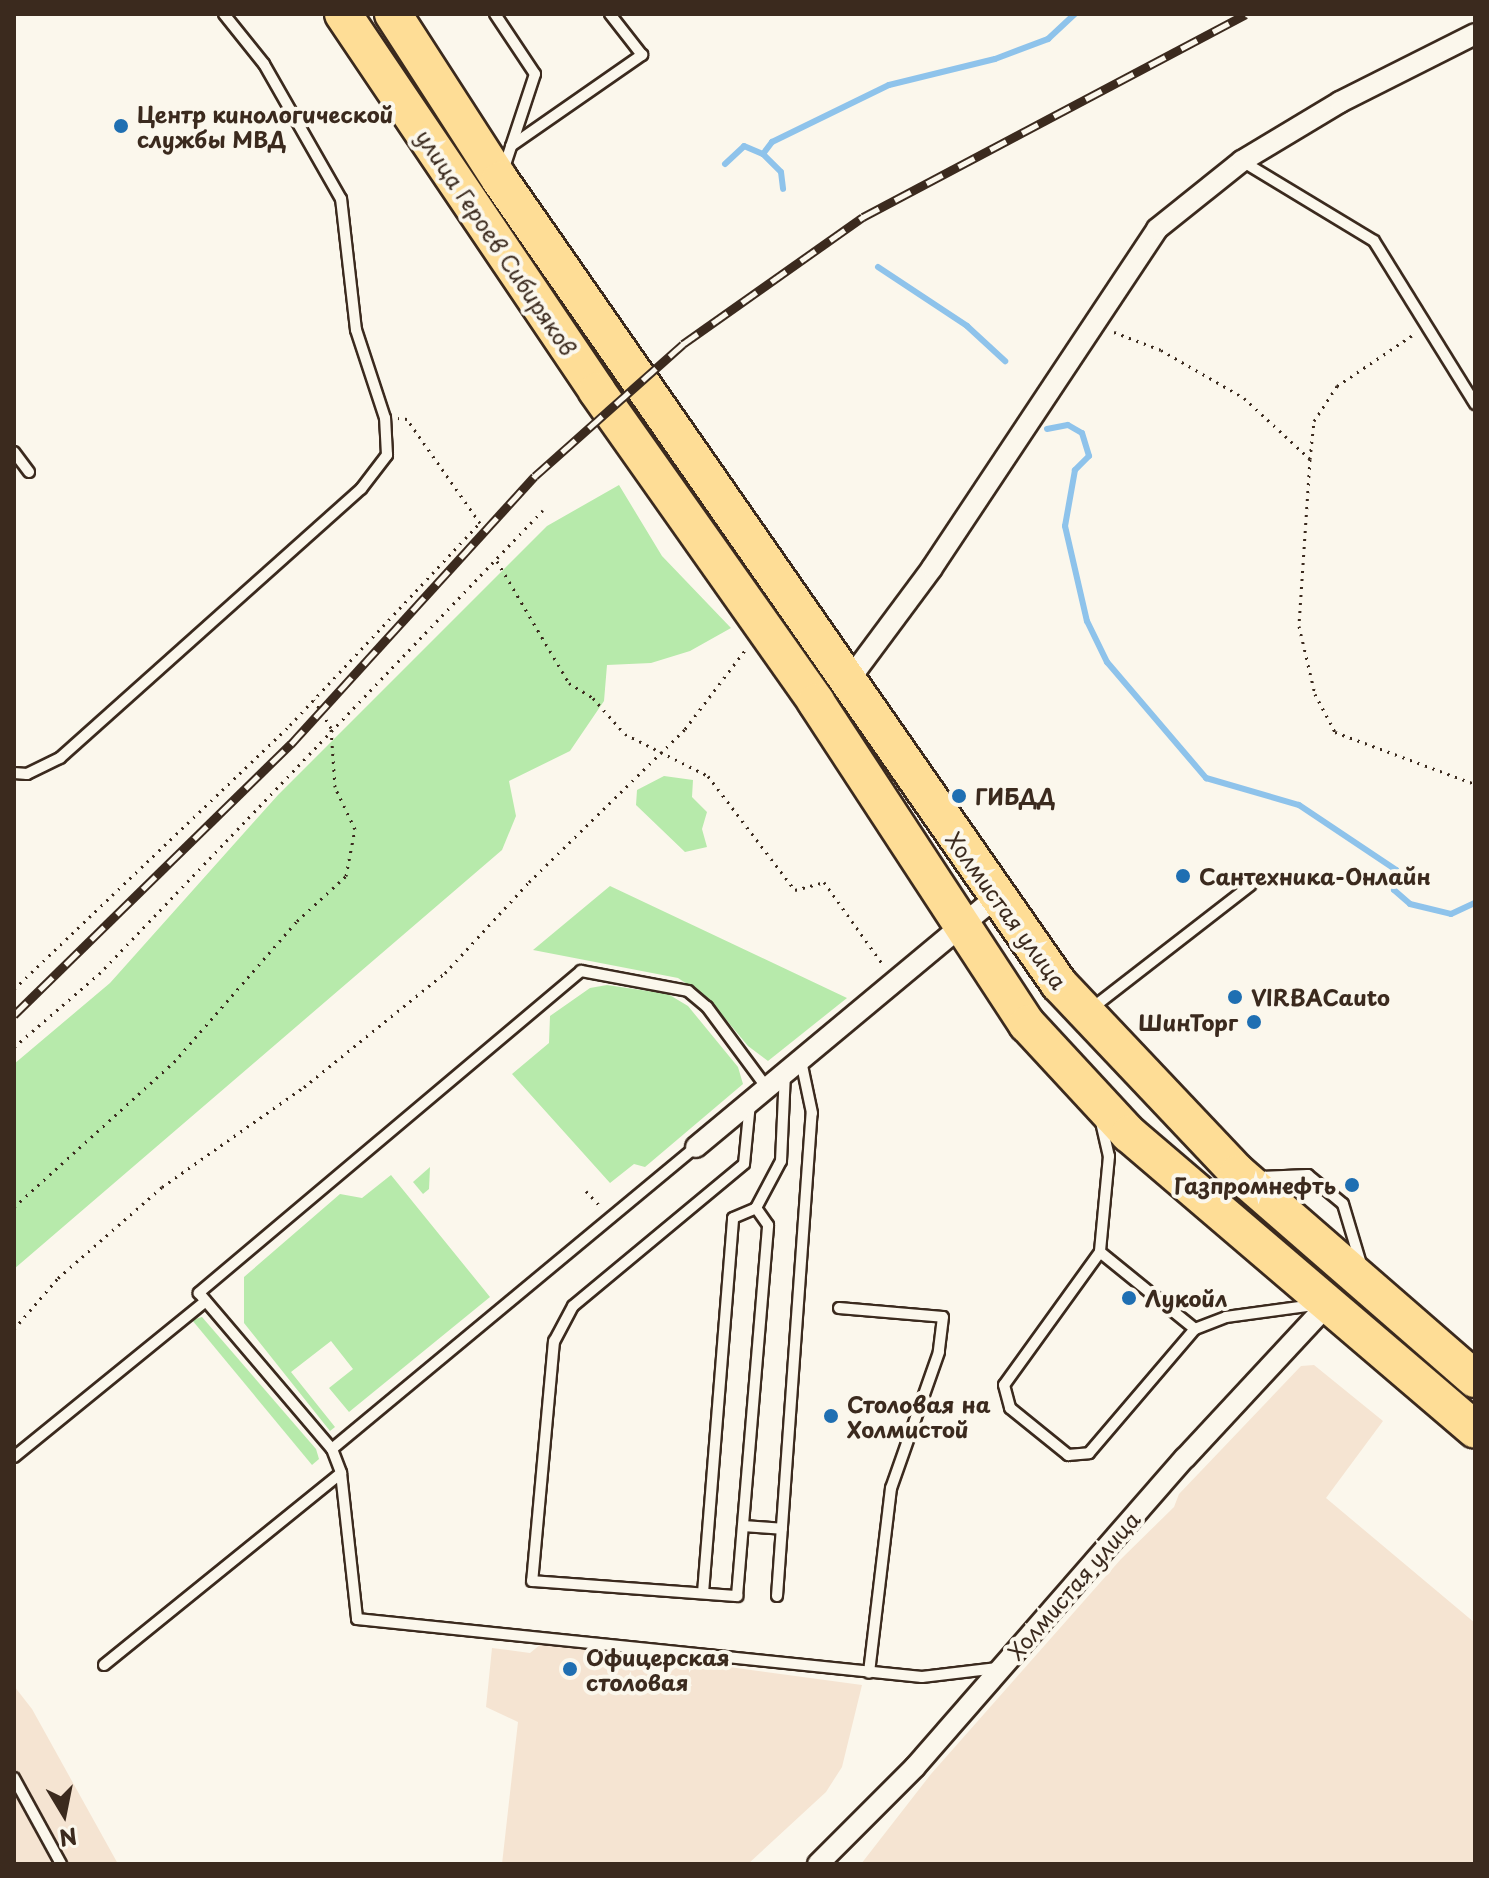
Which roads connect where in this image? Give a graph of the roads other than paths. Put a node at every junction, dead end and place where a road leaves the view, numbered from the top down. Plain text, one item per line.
1 (224, 14) edge
2 (343, 14) edge
3 (393, 14) edge
4 (495, 14) edge
5 (610, 14) edge
6 (1475, 34) edge
7 (511, 146) junction
8 (1242, 161) junction
9 (500, 180) junction
10 (628, 365) joint
11 (597, 391) joint
12 (1475, 404) edge
13 (14, 452) edge
14 (29, 472) dead end
15 (846, 684) junction
16 (14, 773) edge
17 (1251, 885) dead end
18 (996, 897) junction
19 (960, 928) junction
20 (1085, 1013) junction
21 (793, 1068) junction
22 (767, 1088) junction
23 (1095, 1097) junction
24 (750, 1101) junction
25 (696, 1147) joint
26 (756, 1208) junction
27 (1100, 1252) junction
28 (206, 1301) junction
29 (1327, 1305) junction
30 (839, 1308) dead end
31 (1195, 1329) junction
32 (1475, 1379) edge
33 (1475, 1429) edge
34 (332, 1449) junction
35 (14, 1457) edge
36 (341, 1473) junction
37 (743, 1526) junction
38 (782, 1529) junction
39 (703, 1593) junction
40 (777, 1596) dead end
41 (104, 1665) dead end
42 (999, 1668) junction
43 (869, 1673) junction
44 (14, 1778) edge
45 (61, 1864) edge
46 (818, 1864) edge

1 - 16 lane
2 - 11 highway, улица Героев Сибиряков
3 - 9 highway, улица Героев Сибиряков
4 - 7 lane
5 - 7 lane
6 - 8 street
7 - 9 lane
8 - 12 lane
8 - 15 street
9 - 10 highway, улица Героев Сибиряков
10 - 15 highway, Холмистая улица
11 - 19 highway, Холмистая улица
13 - 14 lane
15 - 18 highway, Холмистая улица
17 - 20 lane
18 - 19 street
18 - 20 highway, Холмистая улица
19 - 21 street
19 - 23 highway, Холмистая улица
20 - 32 highway, Холмистая улица
21 - 22 street
21 - 26 lane
21 - 38 lane
22 - 24 street
22 - 28 lane
23 - 27 lane
23 - 29 highway, Холмистая улица
24 - 25 street
24 - 39 lane
25 - 34 lane
26 - 37 lane
26 - 39 lane
27 - 31 lane
27 - 31 lane
28 - 34 lane
28 - 35 lane
29 - 31 lane
29 - 33 highway, Холмистая улица
29 - 42 street, Холмистая улица
30 - 43 lane
34 - 36 lane
36 - 41 lane
36 - 43 lane
37 - 38 lane
37 - 39 lane
38 - 40 lane
42 - 43 lane
42 - 46 street, Холмистая улица
44 - 45 lane

